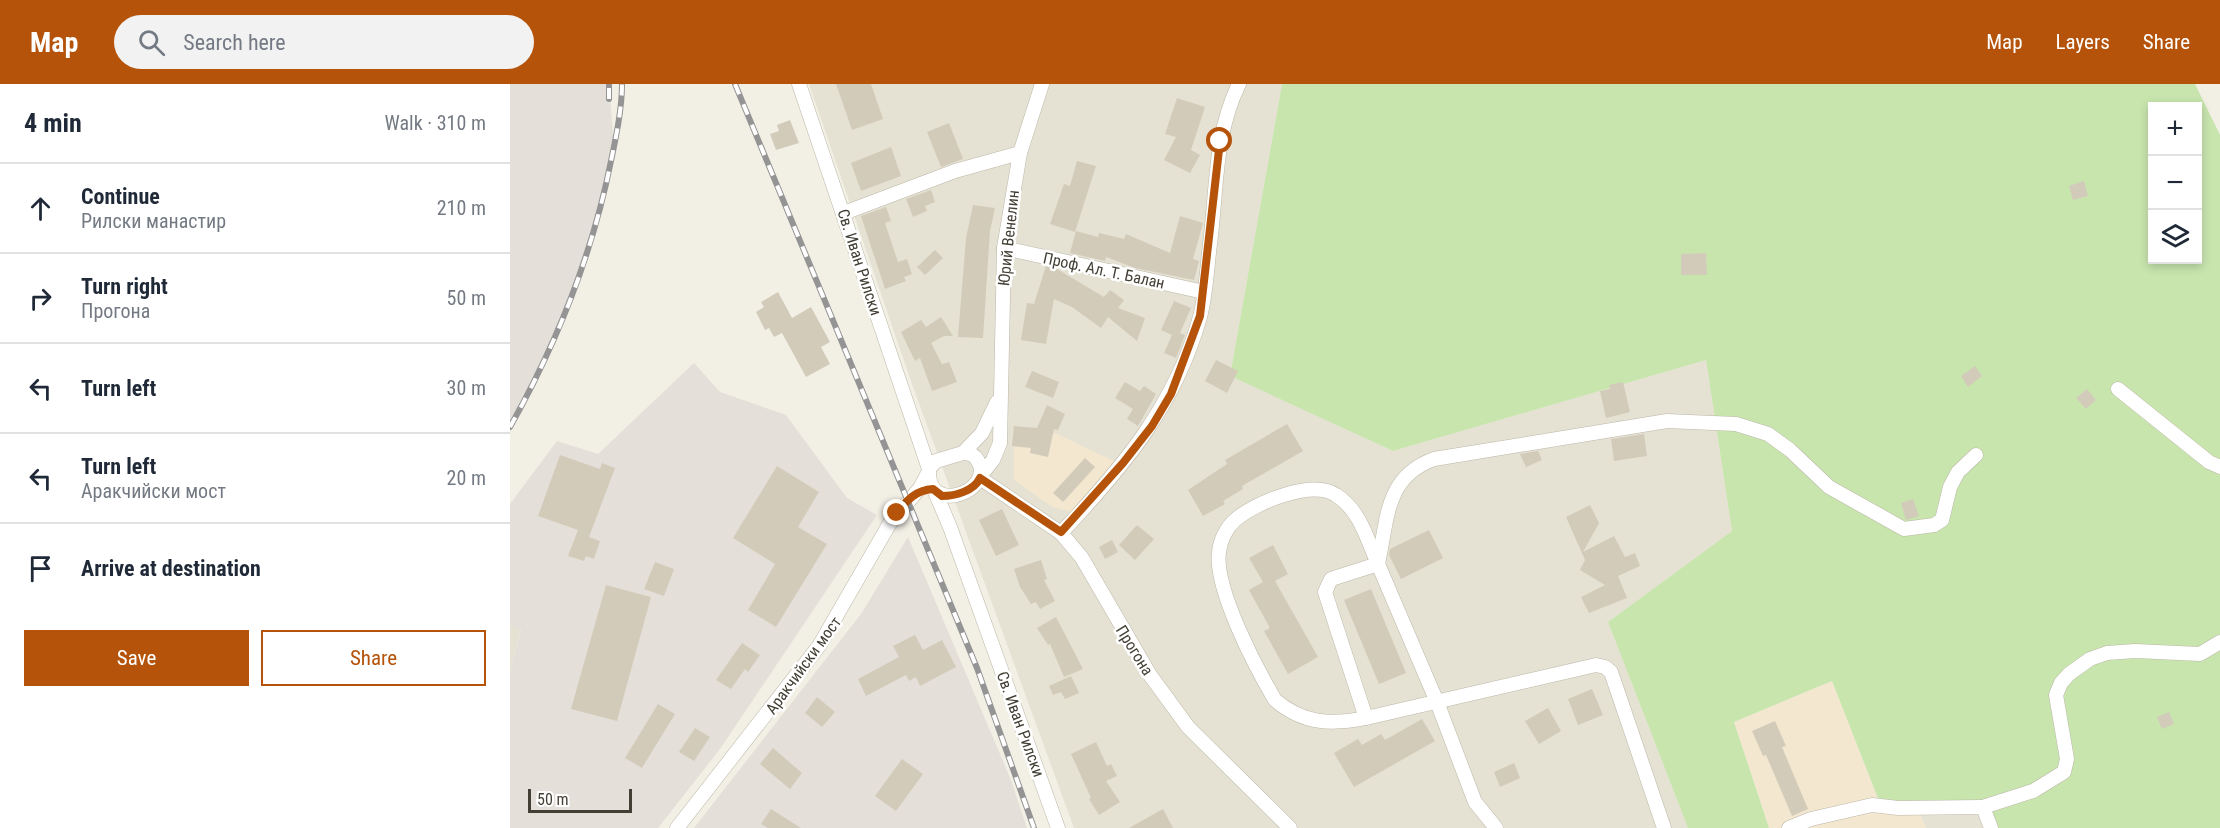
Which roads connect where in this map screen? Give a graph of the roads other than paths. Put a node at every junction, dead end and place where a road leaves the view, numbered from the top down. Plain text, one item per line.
1 (799, 84) edge
2 (1042, 84) edge
3 (1239, 84) edge
4 (1020, 153) junction
5 (844, 213) junction
6 (1004, 248) junction
7 (1204, 291) junction
8 (2118, 389) dead end
9 (999, 397) junction
10 (917, 440) junction
11 (963, 453) junction
12 (1976, 455) dead end
13 (941, 459) junction
14 (2220, 467) edge
15 (929, 471) junction
16 (981, 477) junction
17 (934, 490) junction
18 (915, 494) junction
19 (951, 495) junction
20 (947, 519) junction
21 (1061, 532) junction
22 (1378, 564) junction
23 (2220, 642) edge
24 (1437, 702) junction
25 (1366, 718) junction
26 (1983, 807) junction
27 (677, 828) edge
28 (1058, 828) edge
29 (1290, 828) edge
30 (1496, 828) edge
31 (1664, 828) edge
32 (1789, 828) edge
33 (1991, 828) edge

1 - 5 street, Св. Иван Рилски
2 - 4 street, Юрий Венелин
3 - 7 street
4 - 5 street
4 - 6 street, Юрий Венелин
5 - 10 street, Св. Иван Рилски
6 - 7 street, Проф. Ал. Т. Балан
6 - 9 street, Юрий Венелин
7 - 21 street
8 - 14 street
9 - 11 street, Юрий Венелин
9 - 16 street, Юрий Венелин
10 - 13 street
10 - 15 street, Св. Иван Рилски
11 - 13 street
11 - 16 street
12 - 22 street
13 - 15 street
15 - 17 street
15 - 18 street, Аракчийски мост
16 - 19 street
16 - 21 street, Прогона
17 - 18 street
17 - 19 street
17 - 20 street, Св. Иван Рилски
18 - 27 street, Аракчийски мост
19 - 20 street, Св. Иван Рилски
20 - 28 street, Св. Иван Рилски
21 - 29 street, Прогона
22 - 24 street
22 - 25 street
22 - 25 street
23 - 26 street
24 - 25 street
24 - 30 street
24 - 31 street
26 - 32 street
26 - 33 street

